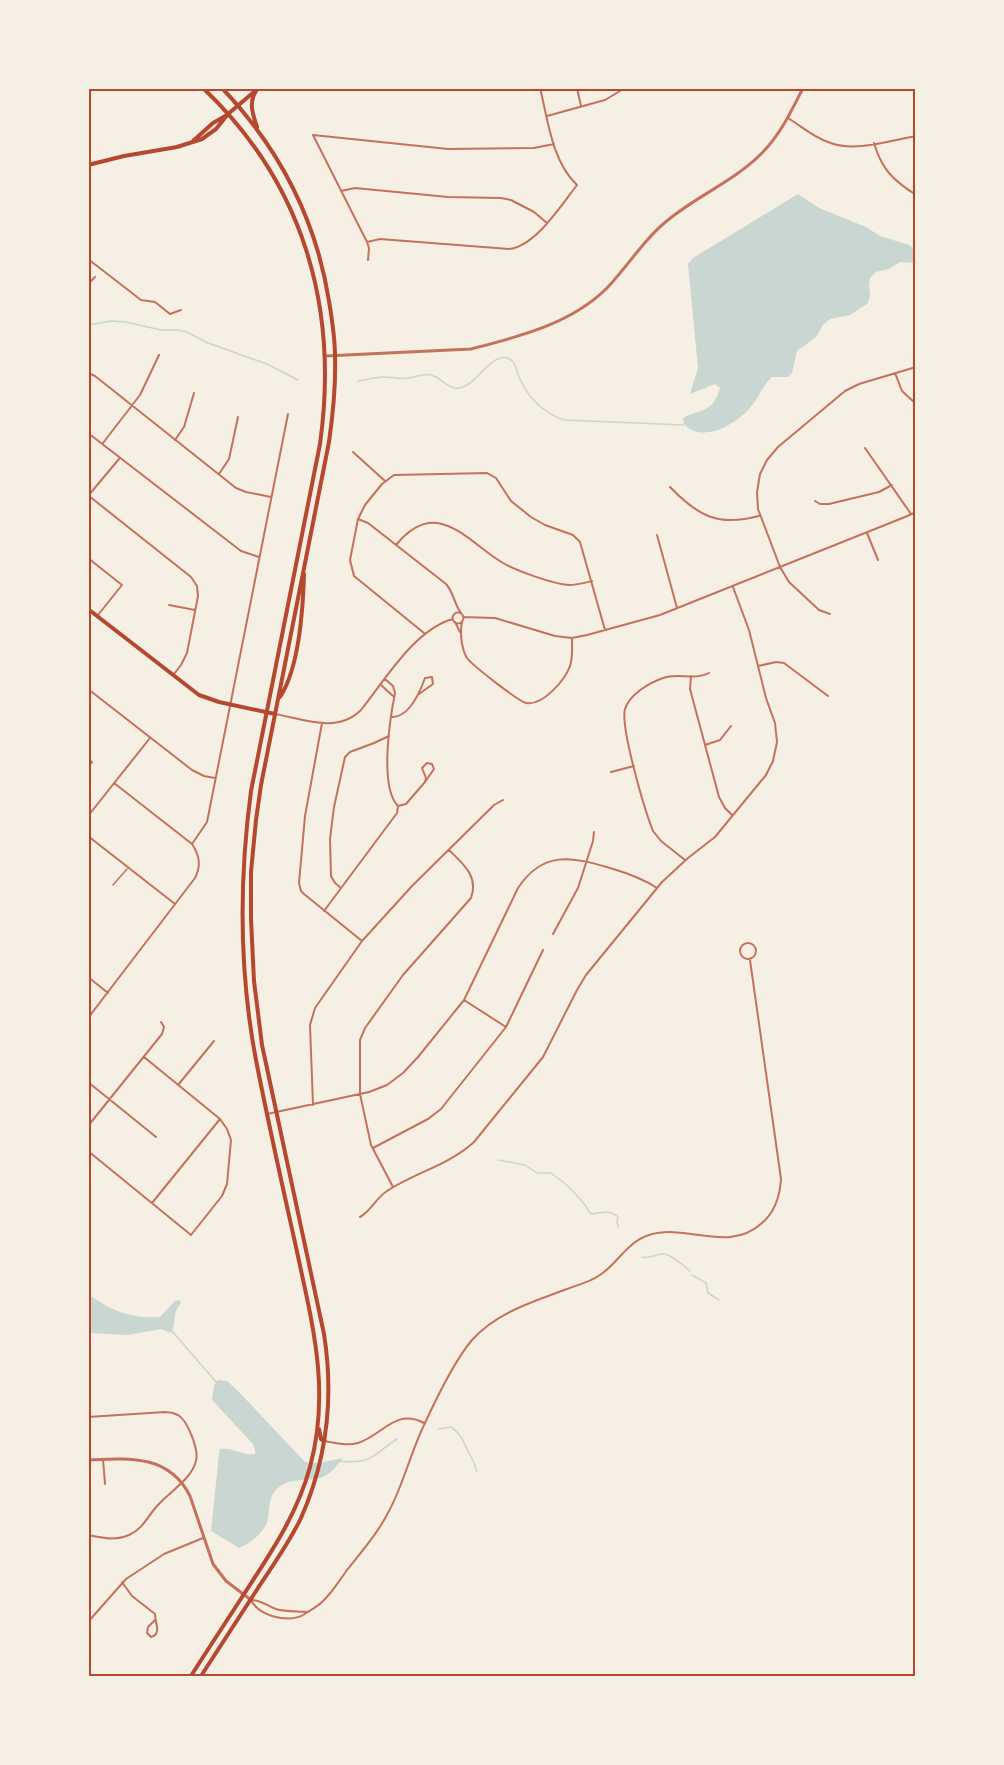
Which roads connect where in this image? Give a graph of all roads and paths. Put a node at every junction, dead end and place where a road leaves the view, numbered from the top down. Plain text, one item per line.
1 (203, 88) edge
2 (222, 88) edge
3 (258, 88) edge
4 (540, 88) edge
5 (577, 88) edge
6 (625, 88) edge
7 (803, 88) edge
8 (238, 106) junction
9 (582, 106) junction
10 (228, 114) junction
11 (547, 116) junction
12 (788, 118) junction
13 (258, 130) junction
14 (915, 136) edge
15 (874, 143) junction
16 (554, 144) junction
17 (88, 165) edge
18 (341, 191) junction
19 (915, 195) edge
20 (547, 223) junction
21 (367, 242) junction
22 (88, 259) edge
23 (368, 260) dead end
24 (95, 277) dead end
25 (88, 284) edge
26 (181, 310) dead end
27 (159, 355) dead end
28 (335, 355) junction
29 (325, 356) junction
30 (915, 367) edge
31 (88, 372) edge
32 (895, 373) junction
33 (194, 393) dead end
34 (915, 404) edge
35 (132, 405) junction
36 (288, 414) dead end
37 (238, 417) dead end
38 (88, 433) edge
39 (175, 440) junction
40 (102, 443) junction
41 (865, 448) dead end
42 (353, 452) dead end
43 (119, 458) junction
44 (219, 474) junction
45 (385, 480) junction
46 (892, 485) junction
47 (670, 487) dead end
48 (89, 496) edge
49 (271, 496) junction
50 (815, 501) dead end
51 (915, 512) edge
52 (912, 514) junction
53 (759, 516) junction
54 (358, 519) junction
55 (867, 533) junction
56 (657, 535) dead end
57 (396, 545) junction
58 (259, 557) junction
59 (88, 558) edge
60 (878, 560) dead end
61 (304, 562) junction
62 (780, 567) junction
63 (592, 581) junction
64 (733, 587) junction
65 (456, 604) junction
66 (169, 605) dead end
67 (677, 608) junction
68 (88, 609) edge
69 (195, 610) junction
70 (830, 614) dead end
71 (98, 615) junction
72 (462, 615) junction
73 (454, 619) junction
74 (462, 621) junction
75 (605, 630) junction
76 (460, 632) junction
77 (424, 633) junction
78 (572, 638) junction
79 (758, 666) junction
80 (709, 673) dead end
81 (174, 675) junction
82 (691, 676) junction
83 (385, 679) junction
84 (381, 685) junction
85 (88, 689) edge
86 (419, 694) junction
87 (828, 696) dead end
88 (394, 699) junction
89 (278, 700) junction
90 (231, 705) junction
91 (267, 712) junction
92 (275, 714) junction
93 (391, 717) junction
94 (322, 723) junction
95 (731, 726) dead end
96 (388, 736) junction
97 (150, 737) junction
98 (705, 745) junction
99 (88, 759) edge
100 (634, 766) junction
101 (88, 767) edge
102 (611, 772) dead end
103 (215, 778) junction
104 (425, 782) junction
105 (114, 783) junction
106 (503, 800) dead end
107 (398, 806) junction
108 (733, 815) junction
109 (88, 816) edge
110 (594, 832) dead end
111 (88, 836) edge
112 (192, 844) junction
113 (449, 850) junction
114 (685, 860) junction
115 (586, 861) junction
116 (128, 868) junction
117 (113, 885) dead end
118 (341, 888) junction
119 (657, 888) junction
120 (175, 904) junction
121 (324, 911) junction
122 (242, 919) junction
123 (251, 919) junction
124 (553, 934) dead end
125 (362, 941) junction
126 (543, 950) dead end
127 (750, 960) junction
128 (88, 977) edge
129 (108, 993) junction
130 (464, 1000) junction
131 (88, 1010) edge
132 (92, 1013) junction
133 (88, 1018) edge
134 (161, 1022) dead end
135 (506, 1028) junction
136 (214, 1041) dead end
137 (144, 1057) junction
138 (88, 1082) edge
139 (178, 1085) junction
140 (360, 1095) junction
141 (109, 1099) junction
142 (313, 1105) junction
143 (276, 1112) junction
144 (267, 1114) junction
145 (220, 1119) junction
146 (88, 1126) edge
147 (156, 1137) dead end
148 (373, 1148) junction
149 (88, 1151) edge
150 (393, 1187) junction
151 (152, 1203) junction
152 (360, 1217) dead end
153 (88, 1417) edge
154 (424, 1423) junction
155 (318, 1427) junction
156 (316, 1440) junction
157 (324, 1441) junction
158 (321, 1457) junction
159 (103, 1459) junction
160 (88, 1460) edge
161 (181, 1483) junction
162 (105, 1484) dead end
163 (88, 1535) edge
164 (203, 1538) junction
165 (122, 1582) junction
166 (244, 1595) junction
167 (251, 1600) junction
168 (307, 1612) junction
169 (155, 1620) junction
170 (89, 1621) edge
171 (191, 1677) edge
172 (201, 1677) edge

1 - 10 main road
2 - 8 main road
3 - 8 main road
3 - 13 main road
4 - 11 street
5 - 9 street
6 - 9 street
7 - 12 street
8 - 10 main road
8 - 13 main road
9 - 11 street
10 - 17 main road
10 - 29 main road
11 - 16 street
12 - 15 street
12 - 28 street
13 - 28 main road
14 - 15 street
15 - 19 street
16 - 18 street
16 - 20 street
18 - 20 street
18 - 21 street
20 - 21 street
21 - 23 street
22 - 26 street
24 - 25 street
27 - 35 street
28 - 29 street
28 - 61 main road
29 - 91 main road
30 - 32 street
31 - 35 street
32 - 34 street
32 - 53 street
33 - 39 street
35 - 39 street
35 - 40 street
36 - 49 street
37 - 44 street
38 - 40 street
39 - 44 street
40 - 43 street
41 - 46 street
42 - 45 street
43 - 48 street
43 - 58 street
44 - 49 street
45 - 54 street
45 - 63 street
46 - 50 street
46 - 52 street
47 - 53 street
48 - 69 street
49 - 58 street
51 - 52 street
52 - 55 street
53 - 62 street
54 - 57 street
54 - 77 street
55 - 60 street
55 - 62 street
56 - 67 street
57 - 63 street
57 - 65 street
58 - 90 street
59 - 71 street
61 - 89 main road
61 - 89 main road
62 - 64 street
62 - 70 street
63 - 75 street
64 - 67 street
64 - 79 street
65 - 72 street
65 - 73 street
66 - 69 street
67 - 75 street
68 - 71 main road
69 - 81 street
71 - 81 main road
72 - 73 street
72 - 74 street
72 - 78 street
73 - 74 street
73 - 76 street
73 - 77 street
74 - 76 street
75 - 78 street
76 - 78 street
77 - 83 street
79 - 87 street
79 - 108 street
80 - 82 street
81 - 90 main road
82 - 98 street
82 - 100 street
83 - 84 street
83 - 88 street
84 - 88 street
84 - 94 street
85 - 97 street
86 - 86 street
86 - 93 street
88 - 93 street
89 - 92 main road
90 - 91 main road
90 - 103 street
91 - 92 main road
91 - 122 main road
92 - 94 street
92 - 123 main road
93 - 96 street
94 - 121 street
95 - 98 street
96 - 107 street
96 - 118 street
97 - 103 street
97 - 105 street
98 - 108 street
99 - 101 street
100 - 102 street
100 - 114 street
103 - 112 street
104 - 104 street
104 - 107 street
105 - 109 street
105 - 112 street
106 - 113 street
107 - 118 street
108 - 114 street
110 - 115 street
111 - 116 street
112 - 120 street
113 - 125 street
113 - 140 street
114 - 119 street
115 - 119 street
115 - 124 street
115 - 130 street
116 - 117 lane
116 - 120 street
118 - 121 street
119 - 150 street
120 - 129 street
121 - 125 street
122 - 123 main road
122 - 144 main road
123 - 143 main road
125 - 142 street
126 - 135 street
127 - 127 street
127 - 154 street
128 - 129 street
129 - 132 street
130 - 135 street
130 - 140 street
131 - 132 street
132 - 133 street
134 - 137 street
135 - 148 street
136 - 139 street
137 - 139 street
137 - 141 street
138 - 141 street
139 - 145 street
140 - 142 street
140 - 148 street
141 - 146 street
141 - 147 street
142 - 143 street
143 - 144 street
143 - 157 main road
144 - 155 main road
145 - 151 street
145 - 151 street
148 - 150 street
149 - 151 street
150 - 152 street
153 - 161 street
154 - 157 street
154 - 168 street
155 - 156 main road
155 - 157 main road
156 - 158 main road
156 - 166 main road
157 - 158 main road
158 - 167 main road
159 - 160 street
159 - 161 street
159 - 162 street
161 - 163 street
161 - 164 street
164 - 165 street
164 - 166 street
165 - 169 street
165 - 170 street
166 - 167 street
166 - 171 main road
167 - 168 street
167 - 168 street
167 - 172 main road
169 - 169 street

